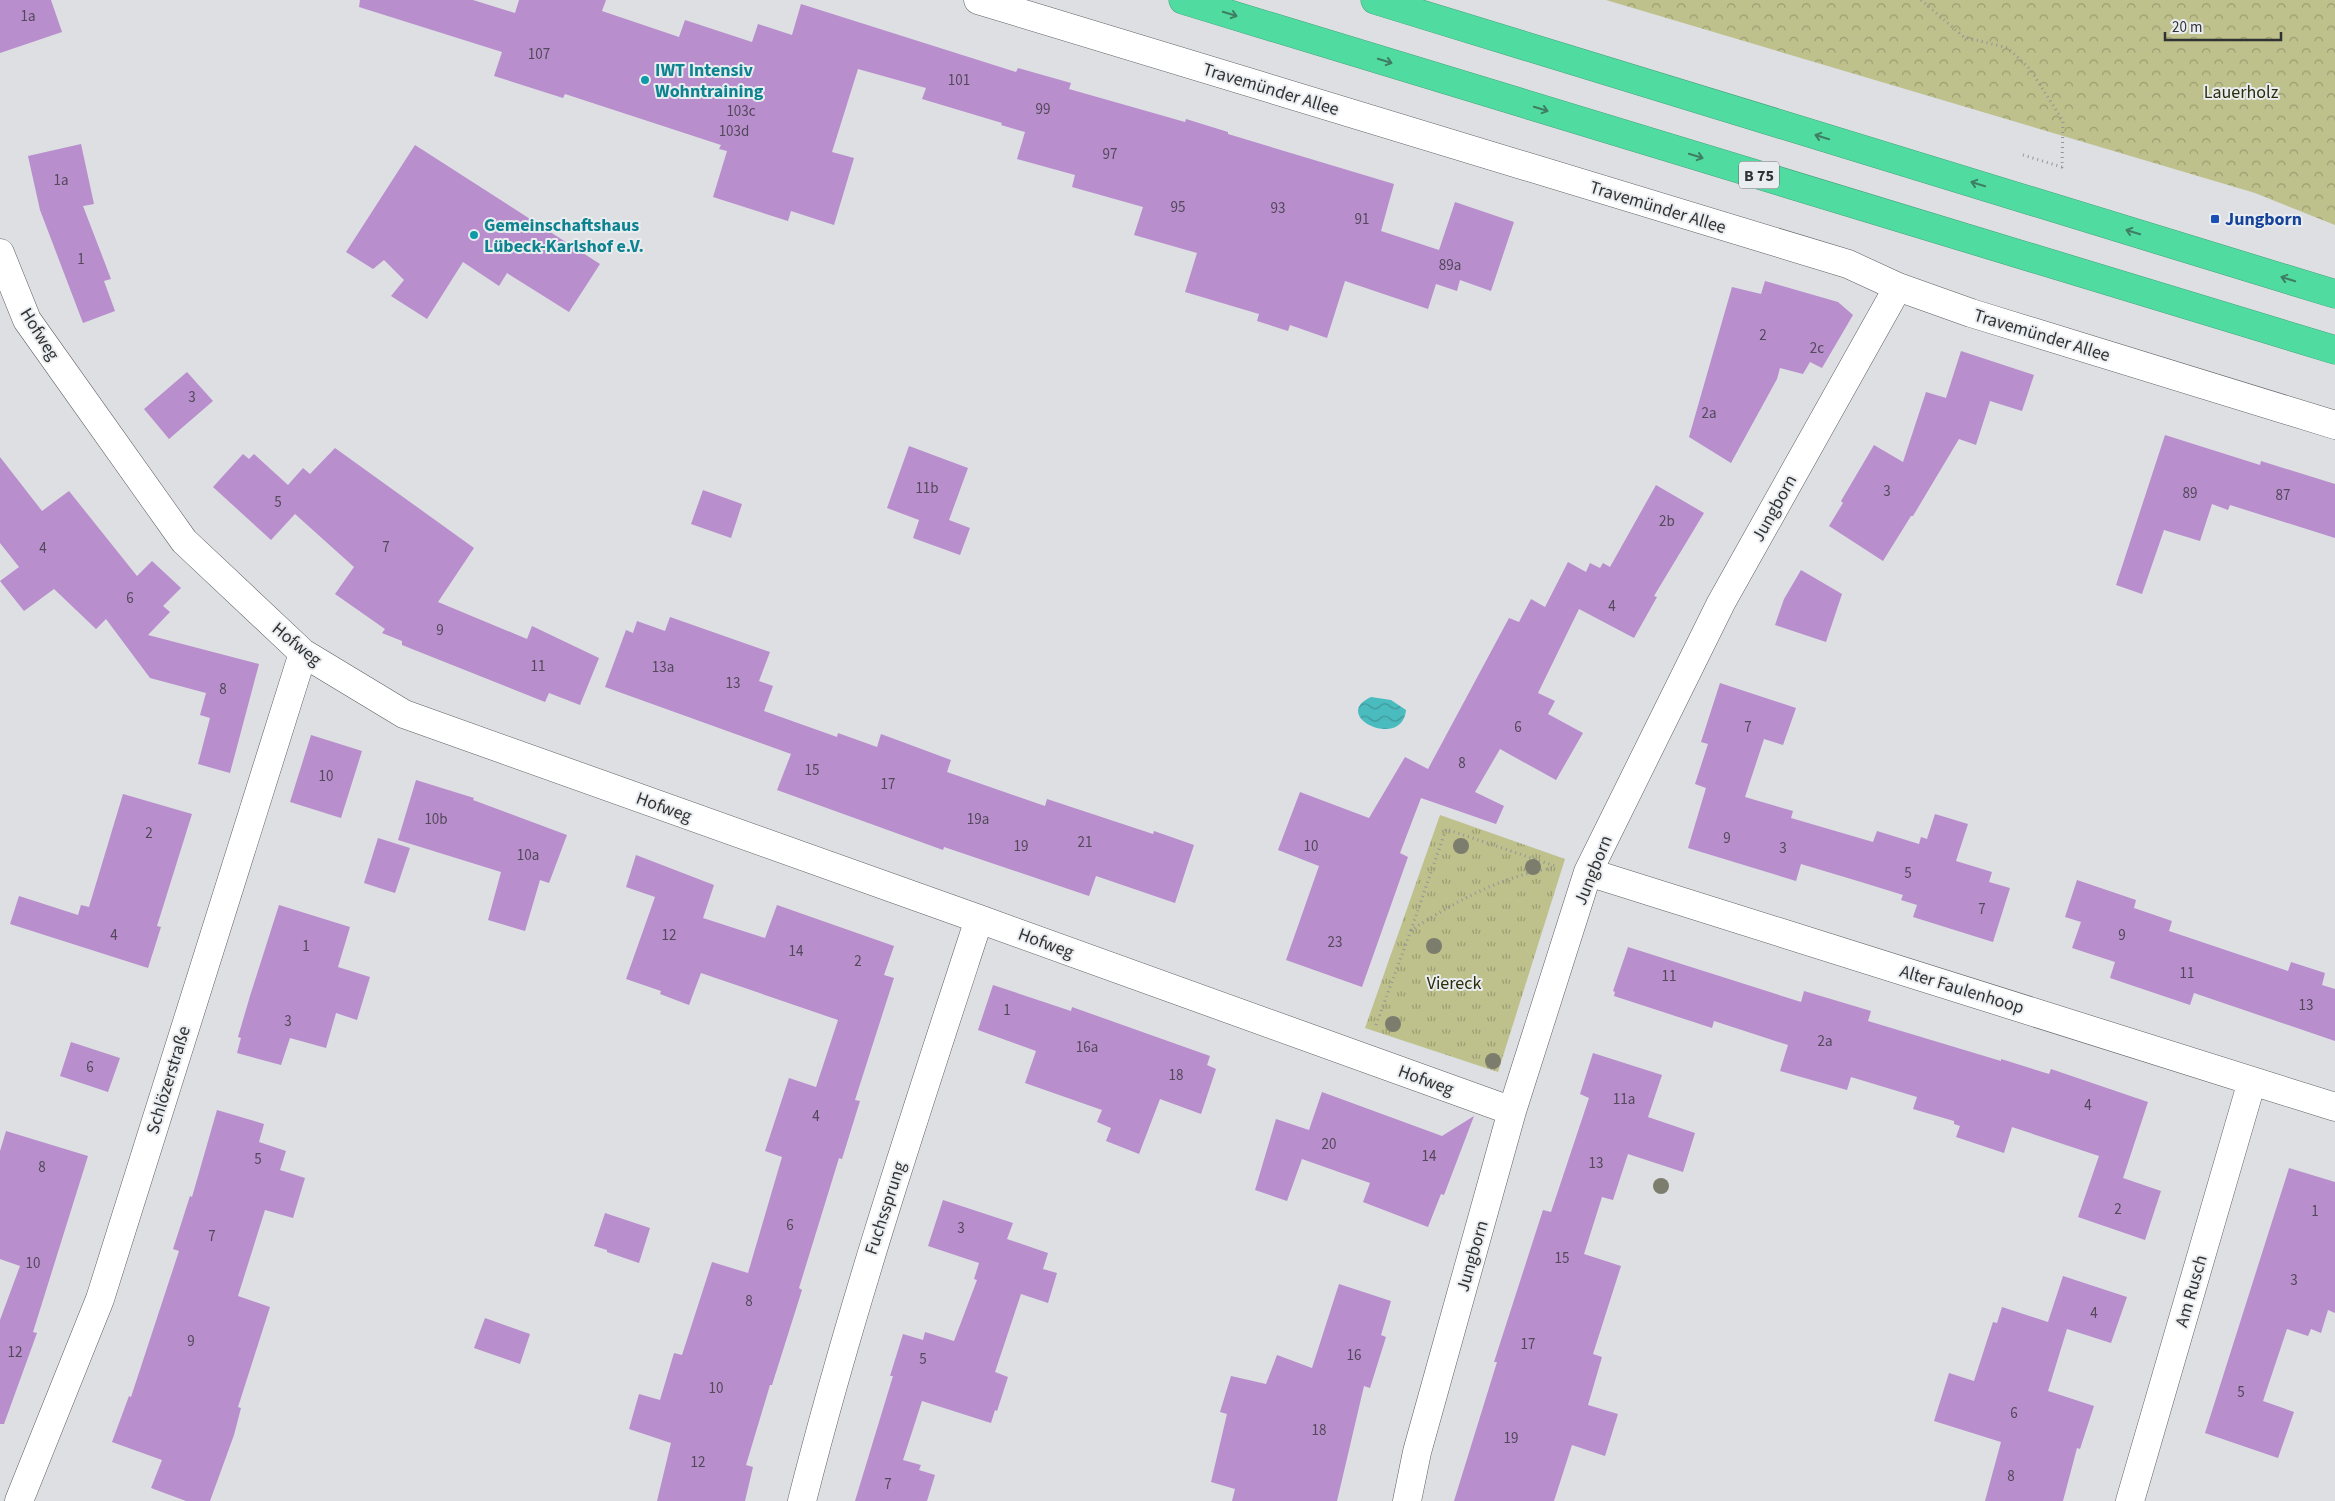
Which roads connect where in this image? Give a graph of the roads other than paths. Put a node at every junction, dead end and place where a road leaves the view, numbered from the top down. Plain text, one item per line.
1 (978, 0) edge
2 (1183, 0) edge
3 (1375, 0) edge
4 (0, 253) edge
5 (1898, 287) junction
6 (2335, 294) edge
7 (2335, 350) edge
8 (2335, 425) edge
9 (302, 653) junction
10 (1588, 872) junction
11 (979, 919) junction
12 (2252, 1081) junction
13 (2335, 1107) edge
14 (1512, 1111) junction
15 (18, 1501) edge
16 (802, 1501) edge
17 (1407, 1501) edge
18 (2130, 1501) edge

1 - 5 street, Travemünder Allee
2 -> 7 highway, B 75
6 -> 3 highway
4 - 9 street, Hofweg
5 - 8 street, Travemünder Allee
5 - 10 street, Jungborn
9 - 11 street, Hofweg
9 - 15 street, Schlözerstraße
10 - 12 street, Alter Faulenhoop
10 - 14 street, Jungborn
11 - 14 street, Hofweg
11 - 16 street, Fuchssprung
12 - 13 street, Alter Faulenhoop
12 - 18 street, Am Rusch
14 - 17 street, Jungborn

